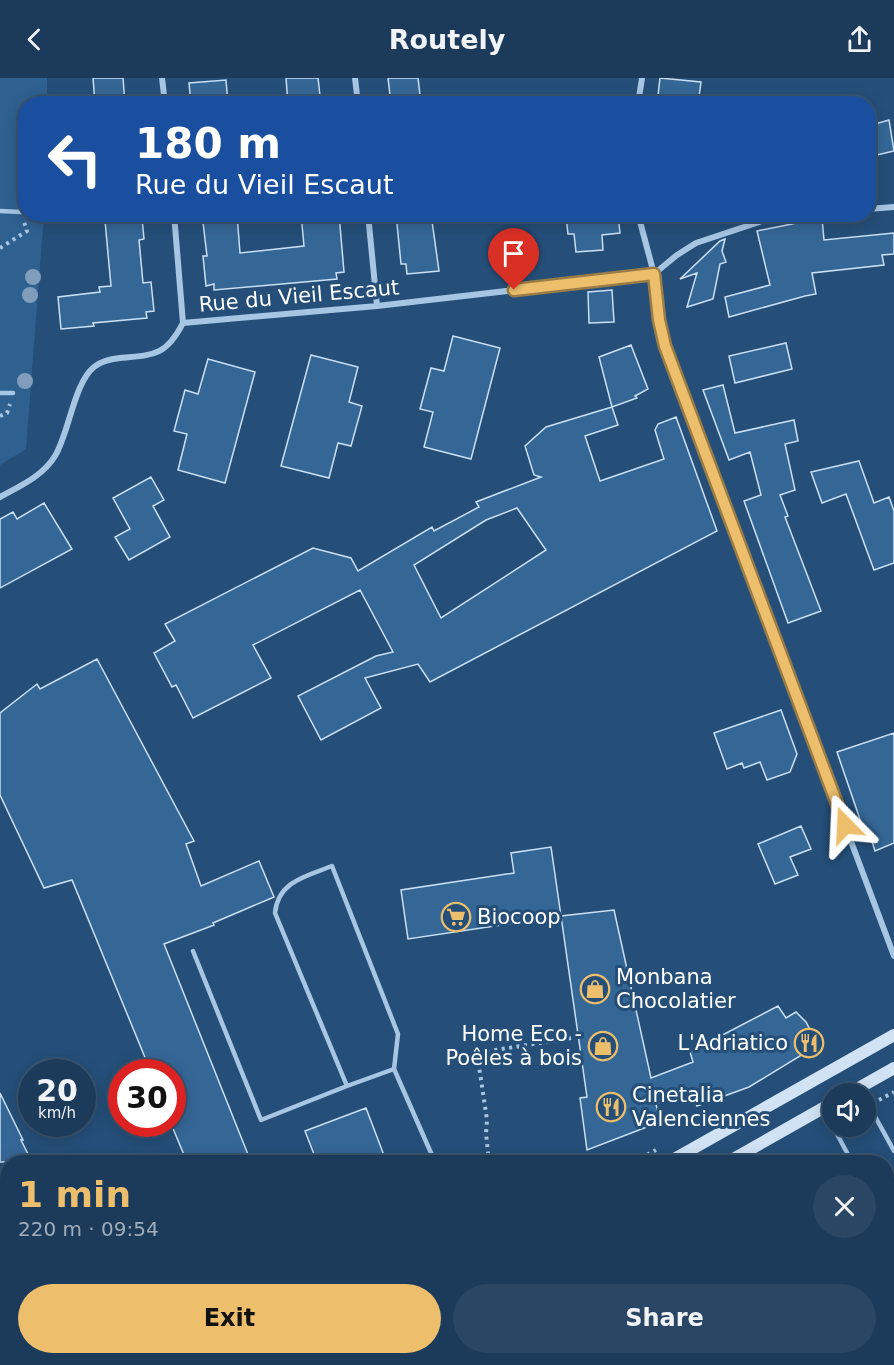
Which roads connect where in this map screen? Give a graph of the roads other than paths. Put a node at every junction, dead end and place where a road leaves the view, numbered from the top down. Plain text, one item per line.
1 (162, 78) edge
2 (355, 78) edge
3 (642, 78) edge
4 (164, 96) edge
5 (357, 96) edge
6 (639, 96) edge
7 (894, 207) edge
8 (876, 208) edge
9 (0, 211) edge
10 (18, 212) edge
11 (175, 222) edge
12 (369, 222) edge
13 (640, 222) edge
14 (759, 222) edge
15 (654, 274) junction
16 (376, 306) junction
17 (183, 323) junction
18 (0, 393) edge
19 (13, 393) dead end
20 (0, 497) edge
21 (193, 951) dead end
22 (894, 956) edge
23 (894, 1035) edge
24 (894, 1068) edge
25 (394, 1069) junction
26 (870, 1083) edge
27 (347, 1086) junction
28 (822, 1109) edge
29 (876, 1118) edge
30 (841, 1137) edge
31 (894, 1151) edge
32 (432, 1155) edge
33 (681, 1155) edge
34 (740, 1155) edge
35 (849, 1155) edge

1 - 4 street
2 - 5 street
3 - 6 street
7 - 8 street
9 - 10 lane
11 - 17 street
12 - 16 street
13 - 15 street
14 - 15 street
15 - 16 street, Rue du Vieil Escaut
15 - 22 street
16 - 17 street, Rue du Vieil Escaut
17 - 20 street, Rue du Vieil Escaut
18 - 19 lane
21 - 27 lane
23 - 33 main road
24 - 26 main road
25 - 27 lane
25 - 27 lane
25 - 32 lane
28 - 34 main road
29 - 31 lane
30 - 35 lane

